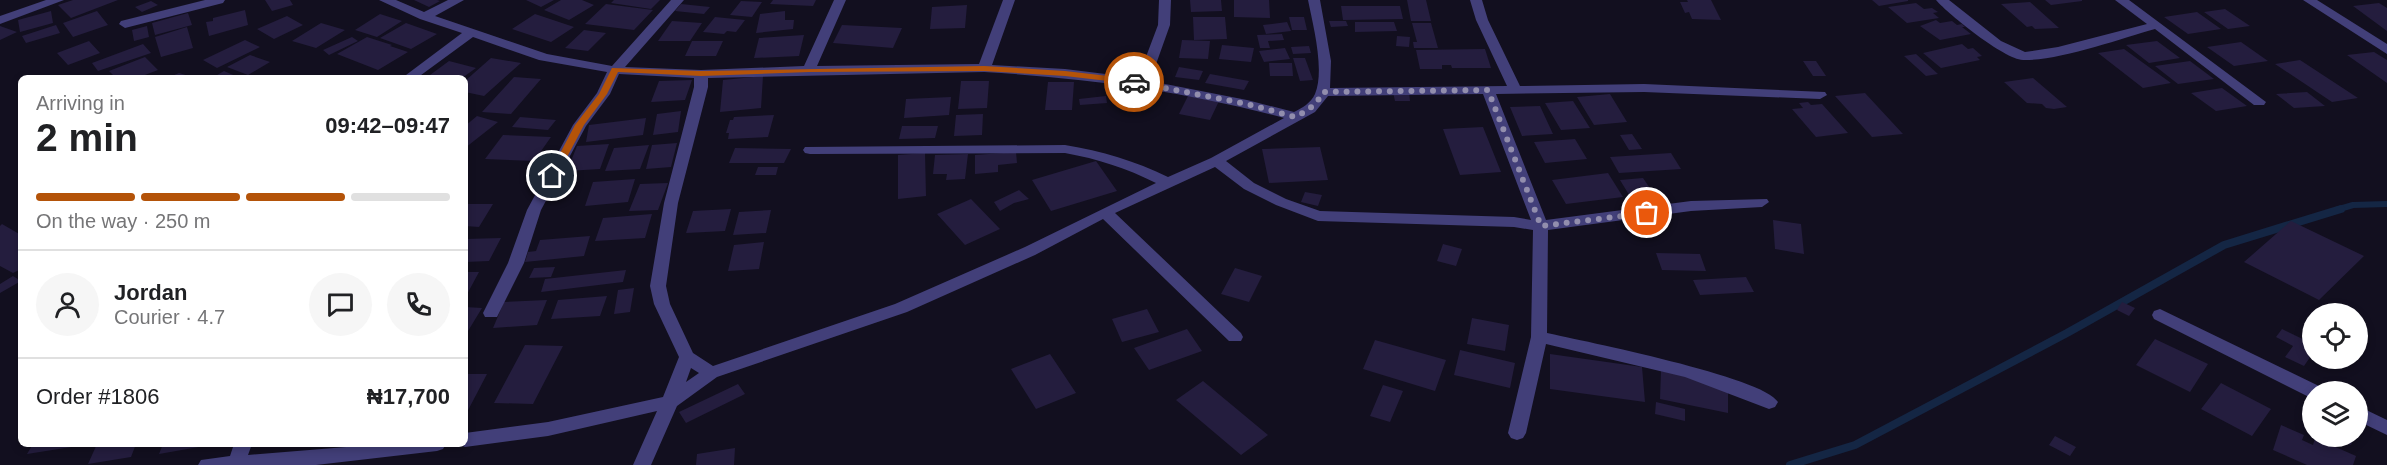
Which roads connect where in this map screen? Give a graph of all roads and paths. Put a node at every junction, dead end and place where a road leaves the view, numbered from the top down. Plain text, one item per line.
1 (58, 0) edge
2 (219, 0) edge
3 (385, 0) edge
4 (458, 0) edge
5 (678, 0) edge
6 (840, 0) edge
7 (1009, 0) edge
8 (1165, 0) edge
9 (1314, 0) edge
10 (1476, 0) edge
11 (1942, 0) edge
12 (2121, 0) edge
13 (2313, 0) edge
14 (424, 16) junction
15 (0, 20) edge
16 (125, 24) dead end
17 (2157, 25) junction
18 (472, 32) junction
19 (2387, 50) edge
20 (984, 68) junction
21 (615, 70) junction
22 (809, 70) junction
23 (701, 74) junction
24 (413, 75) edge
25 (1143, 83) junction
26 (1515, 89) junction
27 (1488, 90) junction
28 (1323, 92) junction
29 (1820, 95) dead end
30 (2259, 102) dead end
31 (1295, 117) junction
32 (810, 150) dead end
33 (1216, 161) junction
34 (1168, 183) junction
35 (1762, 202) dead end
36 (1105, 213) junction
37 (1541, 226) junction
38 (491, 314) dead end
39 (2160, 315) dead end
40 (1235, 337) dead end
41 (1539, 337) junction
42 (687, 357) junction
43 (711, 374) junction
44 (2302, 386) edge
45 (670, 402) junction
46 (1769, 402) dead end
47 (2368, 418) edge
48 (2387, 428) edge
49 (1517, 433) dead end
50 (468, 440) edge
51 (242, 447) edge
52 (414, 447) edge
53 (237, 462) junction
54 (207, 465) edge
55 (642, 465) edge

1 - 15 street
2 - 16 street
3 - 14 street
4 - 14 street
5 - 21 street
6 - 22 street
7 - 20 street
8 - 25 street
9 - 28 street
10 - 26 street
11 - 17 street
12 - 17 street
13 - 19 street
14 - 18 street
17 - 30 street
18 - 21 street
18 - 24 street
20 - 22 street
20 - 25 street
21 - 23 street
21 - 38 street
22 - 23 street
23 - 42 street
25 - 31 street
26 - 27 street
26 - 29 street
27 - 28 street
27 - 37 street
28 - 31 street
31 - 33 street
32 - 34 street
33 - 34 street
33 - 37 street
34 - 36 street
35 - 37 street
36 - 40 street
36 - 43 street
37 - 41 street
39 - 44 street
41 - 46 street
41 - 49 street
42 - 43 street
42 - 45 street
43 - 45 street
45 - 50 street
45 - 55 street
47 - 48 street
51 - 53 street
52 - 53 street
53 - 54 street

